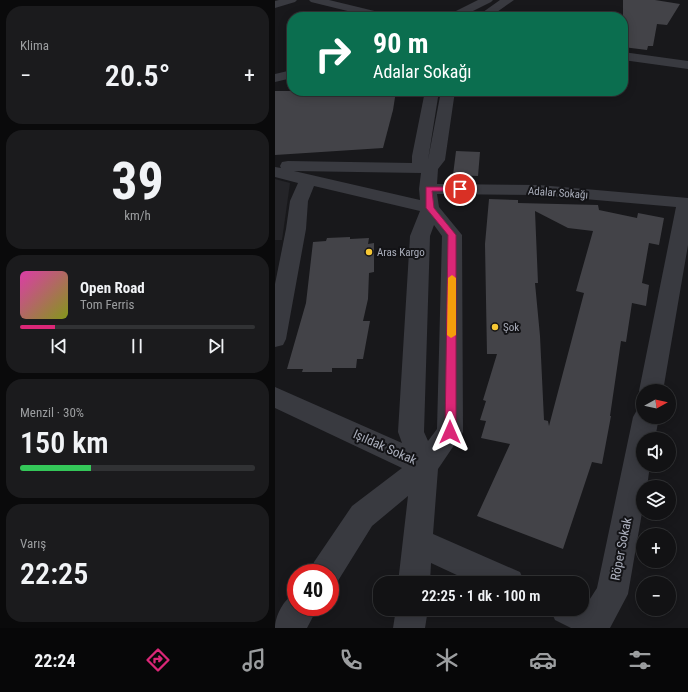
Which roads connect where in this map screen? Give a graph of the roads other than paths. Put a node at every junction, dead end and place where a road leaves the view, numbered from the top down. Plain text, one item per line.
1 (291, 0) edge
2 (315, 0) edge
3 (487, 0) edge
4 (508, 0) edge
5 (275, 5) edge
6 (366, 12) edge
7 (462, 12) edge
8 (490, 12) edge
9 (628, 57) edge
10 (688, 65) edge
11 (287, 75) edge
12 (275, 78) edge
13 (428, 96) edge
14 (447, 96) edge
15 (275, 166) edge
16 (430, 168) junction
17 (275, 172) edge
18 (308, 180) junction
19 (429, 198) junction
20 (687, 203) edge
21 (275, 339) edge
22 (652, 384) edge
23 (275, 398) edge
24 (645, 424) edge
25 (425, 466) junction
26 (419, 542) junction
27 (331, 564) edge
28 (415, 576) edge
29 (494, 576) edge
30 (296, 616) edge
31 (410, 616) edge
32 (580, 616) edge
33 (599, 625) edge
34 (288, 628) edge
35 (409, 628) edge

1 - 5 street
2 - 6 street
3 - 7 street
4 - 8 street
9 - 10 street
11 - 12 street
13 - 16 street
14 - 16 street
15 - 16 street
16 - 19 street
17 - 18 street, Adalar Sokağı
18 - 19 street, Adalar Sokağı
18 - 21 street
19 - 20 street, Adalar Sokağı
19 - 25 street
19 - 25 street
20 - 22 street
23 - 25 street, Işıldak Sokak
24 - 33 street, Röper Sokak
25 - 26 street
25 - 27 street, Işıldak Sokak
26 - 28 street
26 - 29 street
30 - 34 street
31 - 35 street
32 - 33 street, Röper Sokak

